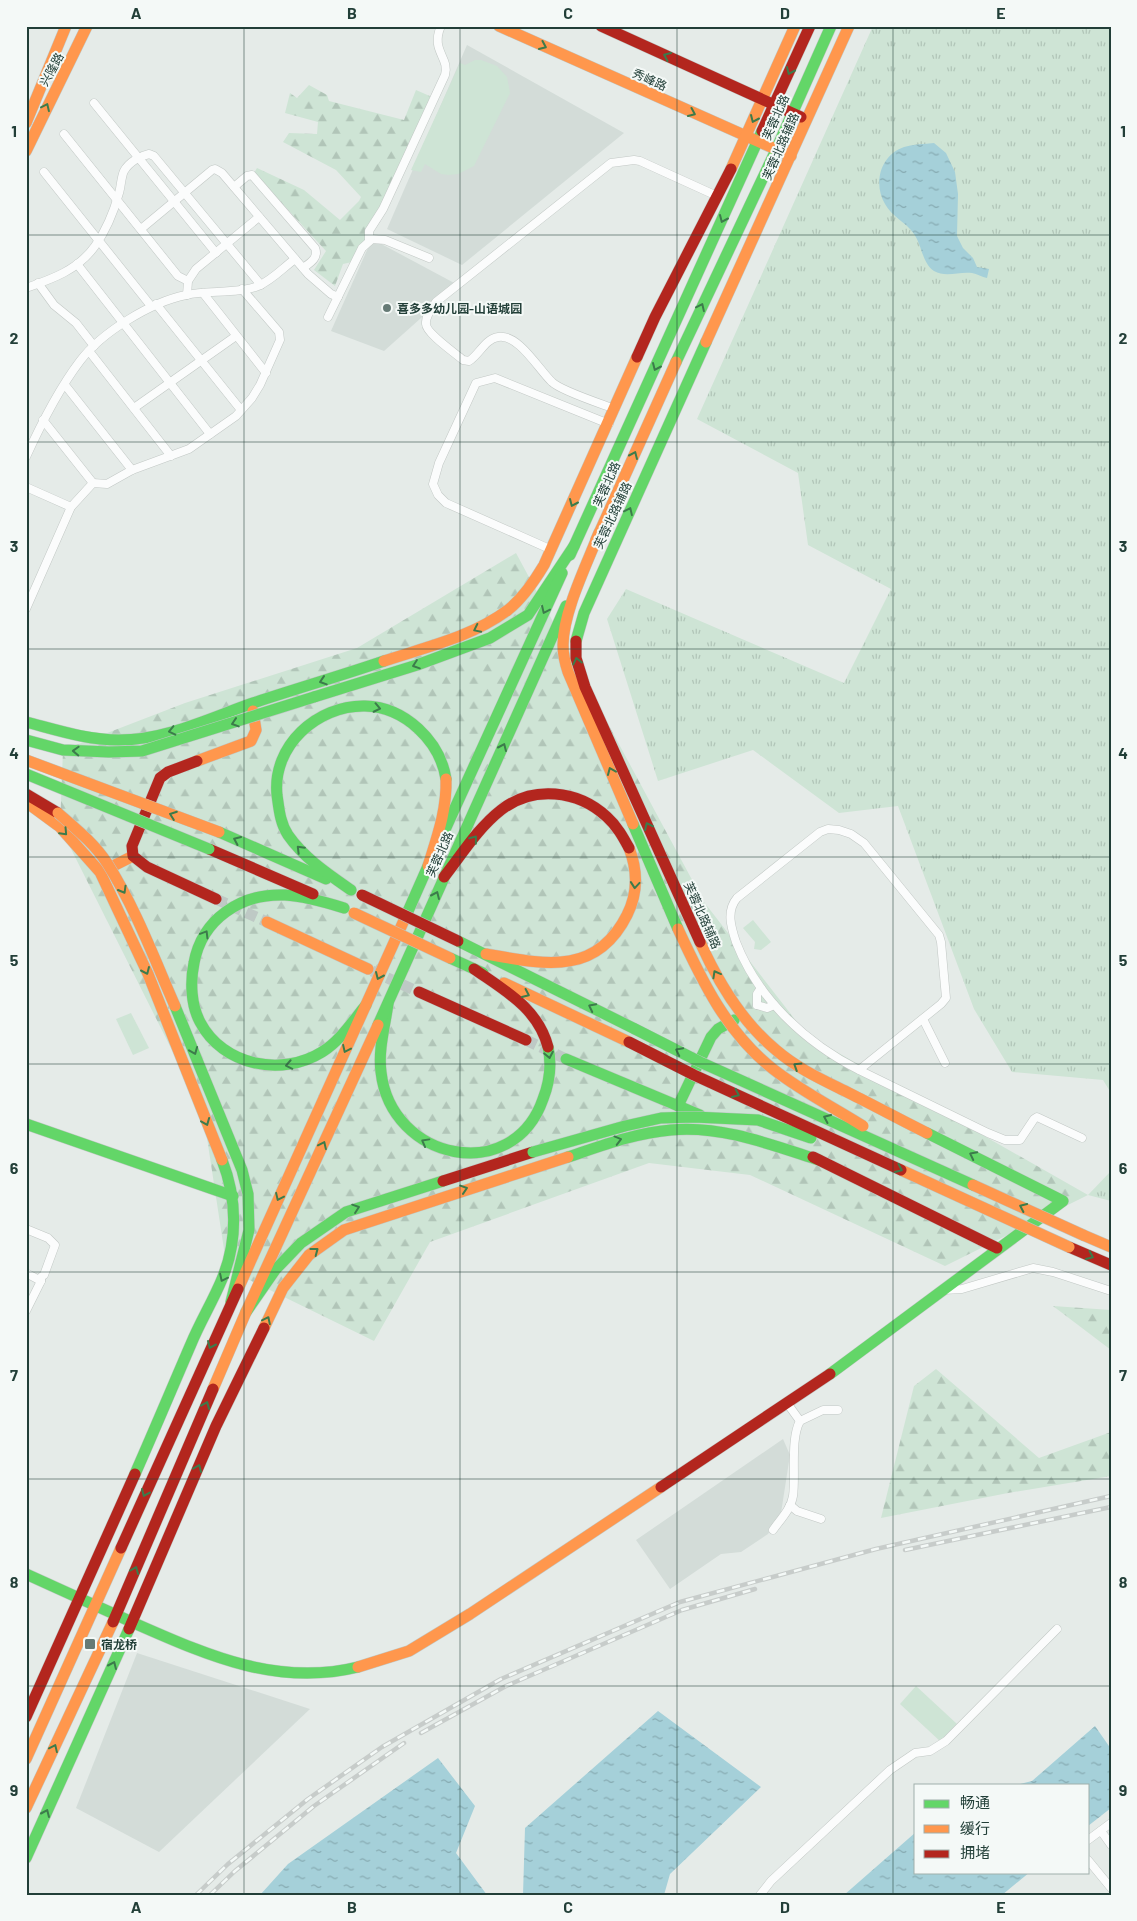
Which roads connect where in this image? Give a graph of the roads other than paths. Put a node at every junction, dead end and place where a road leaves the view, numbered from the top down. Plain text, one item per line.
1 (66, 26) edge
2 (87, 26) edge
3 (441, 26) edge
4 (499, 26) edge
5 (602, 26) edge
6 (795, 26) edge
7 (810, 26) edge
8 (831, 26) edge
9 (848, 26) edge
10 (615, 29) edge
11 (762, 100) junction
12 (94, 103) dead end
13 (775, 106) junction
14 (792, 113) junction
15 (807, 120) junction
16 (26, 123) edge
17 (64, 134) dead end
18 (745, 137) junction
19 (758, 142) junction
20 (776, 150) junction
21 (26, 151) edge
22 (791, 156) junction
23 (137, 158) junction
24 (44, 172) dead end
25 (234, 187) junction
26 (185, 193) junction
27 (717, 196) junction
28 (118, 199) junction
29 (173, 202) junction
30 (260, 217) junction
31 (141, 229) junction
32 (98, 240) junction
33 (369, 241) junction
34 (228, 243) junction
35 (216, 253) junction
36 (429, 258) dead end
37 (295, 259) junction
38 (77, 264) junction
39 (303, 268) junction
40 (188, 281) junction
41 (38, 284) junction
42 (261, 284) junction
43 (26, 288) edge
44 (242, 289) junction
45 (203, 293) junction
46 (187, 294) junction
47 (338, 297) junction
48 (154, 305) junction
49 (328, 317) dead end
50 (125, 323) junction
51 (236, 336) junction
52 (92, 348) junction
53 (200, 360) junction
54 (266, 373) junction
55 (171, 383) junction
56 (65, 385) junction
57 (134, 408) junction
58 (615, 409) junction
59 (241, 410) junction
60 (43, 420) junction
61 (609, 424) junction
62 (210, 434) junction
63 (30, 440) edge
64 (171, 456) junction
65 (26, 458) edge
66 (132, 470) junction
67 (93, 483) junction
68 (26, 487) edge
69 (72, 507) junction
70 (599, 533) junction
71 (574, 546) junction
72 (552, 550) junction
73 (26, 609) edge
74 (252, 704) junction
75 (26, 722) edge
76 (26, 740) edge
77 (26, 760) edge
78 (26, 774) edge
79 (26, 794) edge
80 (26, 802) edge
81 (133, 856) junction
82 (428, 866) junction
83 (100, 872) junction
84 (444, 877) junction
85 (357, 893) junction
86 (216, 899) tunnel mouth
87 (349, 910) junction
88 (267, 922) tunnel mouth
89 (486, 954) junction
90 (368, 969) tunnel mouth
91 (474, 969) junction
92 (761, 988) junction
93 (419, 992) tunnel mouth
94 (388, 1004) junction
95 (366, 1005) junction
96 (756, 1005) junction
97 (774, 1005) junction
98 (742, 1015) junction
99 (923, 1019) junction
100 (526, 1040) tunnel mouth
101 (566, 1059) tunnel mouth
102 (945, 1063) dead end
103 (859, 1070) junction
104 (678, 1106) junction
105 (26, 1124) edge
106 (1082, 1138) dead end
107 (911, 1156) junction
108 (819, 1160) junction
109 (880, 1161) junction
110 (233, 1196) junction
111 (26, 1229) edge
112 (1111, 1247) edge
113 (997, 1248) junction
114 (1111, 1265) edge
115 (26, 1273) edge
116 (42, 1281) junction
117 (943, 1290) junction
118 (1111, 1292) edge
119 (231, 1302) junction
120 (26, 1311) edge
121 (246, 1312) junction
122 (788, 1403) junction
123 (838, 1410) dead end
124 (800, 1421) junction
125 (790, 1505) junction
126 (821, 1519) dead end
127 (773, 1530) dead end
128 (26, 1574) edge
129 (80, 1598) junction
130 (94, 1606) junction
131 (116, 1615) junction
132 (132, 1622) junction
133 (1057, 1630) dead end
134 (26, 1717) edge
135 (26, 1759) edge
136 (26, 1808) edge
137 (1111, 1823) edge
138 (1101, 1831) junction
139 (1090, 1839) edge
140 (1111, 1845) edge
141 (26, 1858) edge
142 (1090, 1862) edge
143 (1111, 1888) edge
144 (760, 1895) edge

1 - 16 main road, 兴隆路
21 -> 2 main road, 兴隆路
3 - 33 street
4 -> 18 main road, 秀峰路
5 - 10 main road
6 - 11 main road
7 -> 13 main road, 芙蓉北路
8 - 14 main road, 芙蓉北路
9 - 15 main road, 芙蓉北路辅路
11 -> 10 main road
11 - 13 main road
11 -> 18 main road
12 - 23 street
13 - 14 main road
13 - 19 main road, 芙蓉北路
14 - 15 main road
14 - 20 main road, 芙蓉北路
15 - 22 main road, 芙蓉北路辅路
17 - 28 street
18 - 19 main road, 秀峰路
18 - 27 main road
19 - 20 main road, 秀峰路
19 -> 71 main road, 芙蓉北路
20 - 22 main road, 秀峰路
70 -> 20 main road, 芙蓉北路
98 -> 22 main road, 芙蓉北路辅路
23 - 26 street
23 - 28 street
23 - 29 street
24 - 32 street
25 - 26 street
25 - 30 street
25 - 39 street
26 - 29 street
26 - 34 street
27 - 58 main road
27 - 58 street
28 - 31 street
28 - 32 street
29 - 31 street
29 - 35 street
30 - 34 street
30 - 37 street
31 - 40 street
32 - 38 street
32 - 48 street
33 - 36 street
33 - 47 street
34 - 35 street
34 - 42 street
35 - 40 street
37 - 39 street
37 - 42 street
38 - 41 street
38 - 50 street
39 - 47 street
40 - 46 street
41 - 43 street
41 - 52 street
42 - 44 street
44 - 45 street
44 - 54 street
45 - 46 street
45 - 51 street
46 - 48 street
47 - 49 street
48 - 50 street
48 - 53 street
50 - 52 street
50 - 55 street
51 - 53 street
51 - 54 street
52 - 56 street
52 - 57 street
53 - 55 street
53 - 59 street
54 - 59 street
55 - 57 street
55 - 62 street
56 - 60 street
56 - 66 street
57 - 64 street
58 - 61 main road
59 - 62 street
60 - 63 street
60 - 67 street
61 -> 72 main road
61 - 72 street
62 - 64 street
63 - 65 street
64 - 66 street
66 - 67 street
67 - 69 street
68 - 69 street
69 - 73 street
84 -> 70 main road, 芙蓉北路
107 -> 70 main road, bridge
71 -> 76 main road, bridge
71 -> 82 main road, 芙蓉北路
72 -> 74 main road
74 -> 75 main road
74 - 81 main road
85 -> 77 main road, bridge
78 - 87 main road, bridge
79 -> 119 main road, bridge
80 -> 83 main road
81 - 83 main road
81 - 86 main road
85 -> 82 main road
82 -> 95 main road, 芙蓉北路
83 -> 110 main road
84 -> 89 main road
94 -> 84 main road, 芙蓉北路
85 - 89 main road, bridge
87 - 91 main road, bridge
95 -> 87 main road
88 - 90 main road
107 -> 89 main road, bridge
91 -> 94 main road
91 -> 109 main road, bridge
92 - 96 street
92 - 97 street
92 - 99 street
93 - 100 main road
121 -> 94 main road
95 -> 119 main road, 芙蓉北路
96 - 97 street
96 - 98 street
97 - 103 street
98 - 104 main road
113 -> 98 main road, 芙蓉北路辅路
99 - 102 street
99 - 103 street
101 - 104 main road
103 - 106 street
104 - 108 main road
105 - 110 main road
112 -> 107 main road, bridge
108 - 113 main road
132 -> 108 main road
109 -> 114 main road, bridge
121 -> 109 main road, bridge
110 -> 129 main road
111 - 116 street
113 - 117 main road
115 - 116 street
116 - 120 street
117 - 118 street
117 - 122 main road
119 -> 130 main road
131 -> 121 main road
122 - 124 street
122 - 132 main road
123 - 124 street
124 - 125 street
125 - 126 street
125 - 127 street
128 - 129 main road
129 - 130 main road
129 - 134 main road
130 - 131 main road
130 - 135 main road
131 - 132 main road
136 -> 131 main road
141 -> 132 main road
133 - 144 street
137 - 138 street
138 - 139 street
138 - 140 street
142 - 143 street

